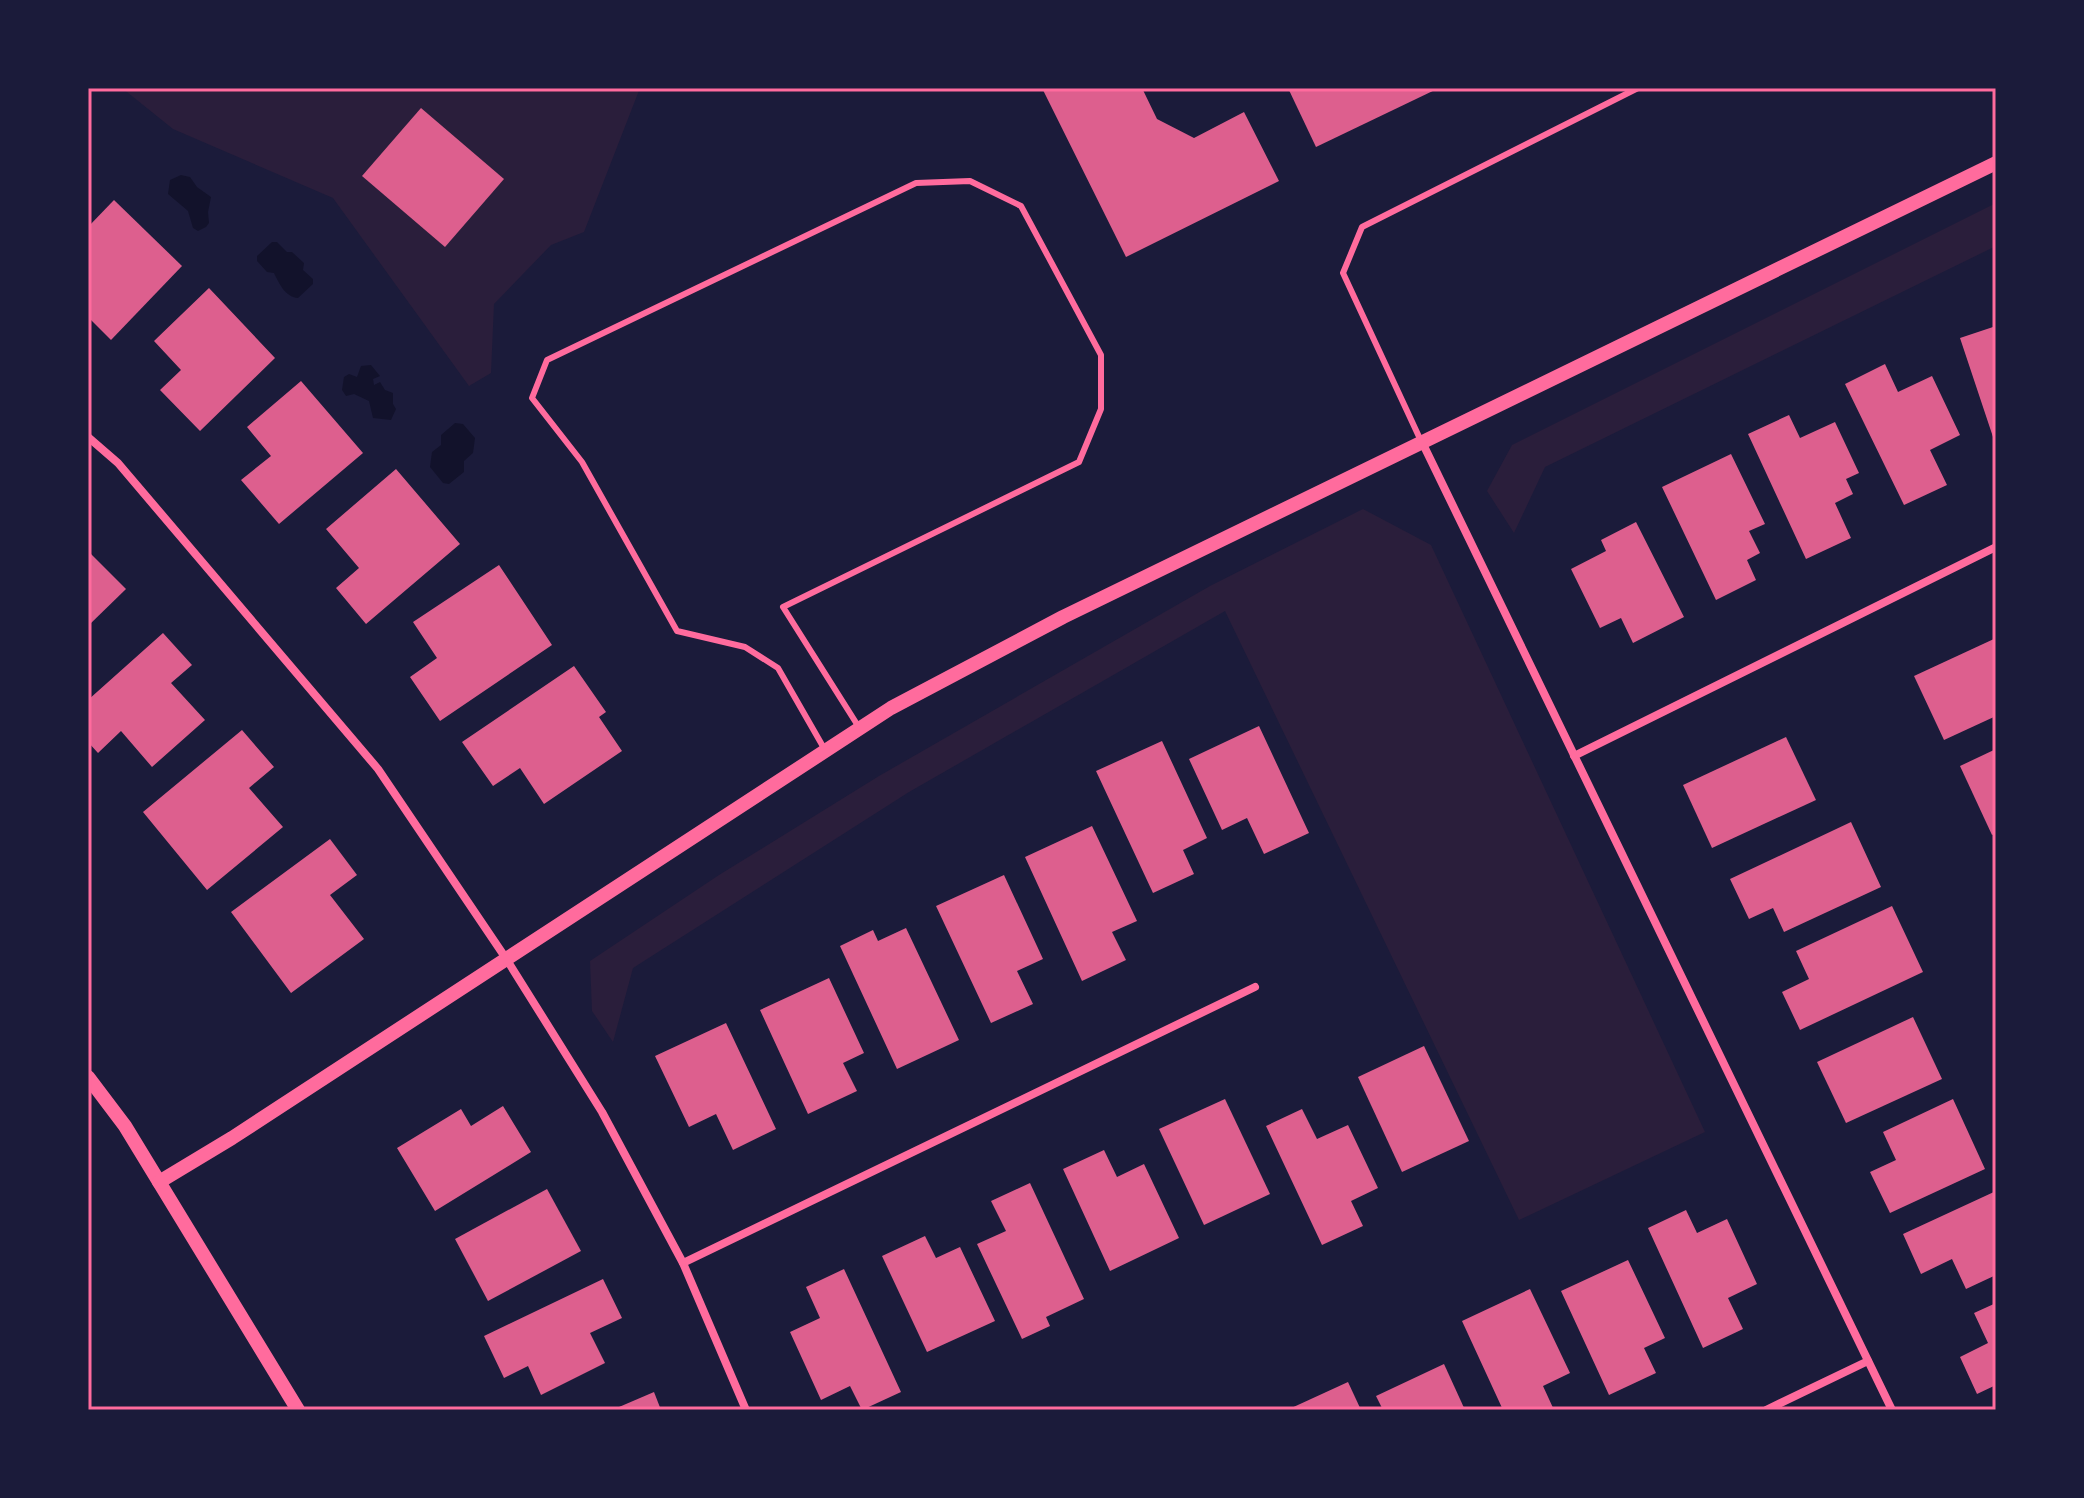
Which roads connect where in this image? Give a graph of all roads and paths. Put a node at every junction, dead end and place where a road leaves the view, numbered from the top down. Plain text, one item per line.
1 (1638, 88) edge
2 (1996, 163) edge
3 (88, 437) edge
4 (1422, 442) junction
5 (1996, 547) edge
6 (860, 729) junction
7 (826, 751) junction
8 (1574, 756) junction
9 (507, 960) junction
10 (1255, 987) dead end
11 (88, 1077) edge
12 (159, 1182) junction
13 (683, 1263) junction
14 (1868, 1361) junction
15 (298, 1410) edge
16 (746, 1410) edge
17 (1766, 1410) edge
18 (1892, 1410) edge

1 - 4 lane
2 - 4 street
3 - 9 street
4 - 6 street
4 - 8 street
5 - 8 street
6 - 7 street
6 - 7 lane
7 - 9 street
8 - 14 street
9 - 12 street
9 - 13 street
10 - 13 street
11 - 12 street
12 - 15 street
13 - 16 street
14 - 17 street
14 - 18 street

